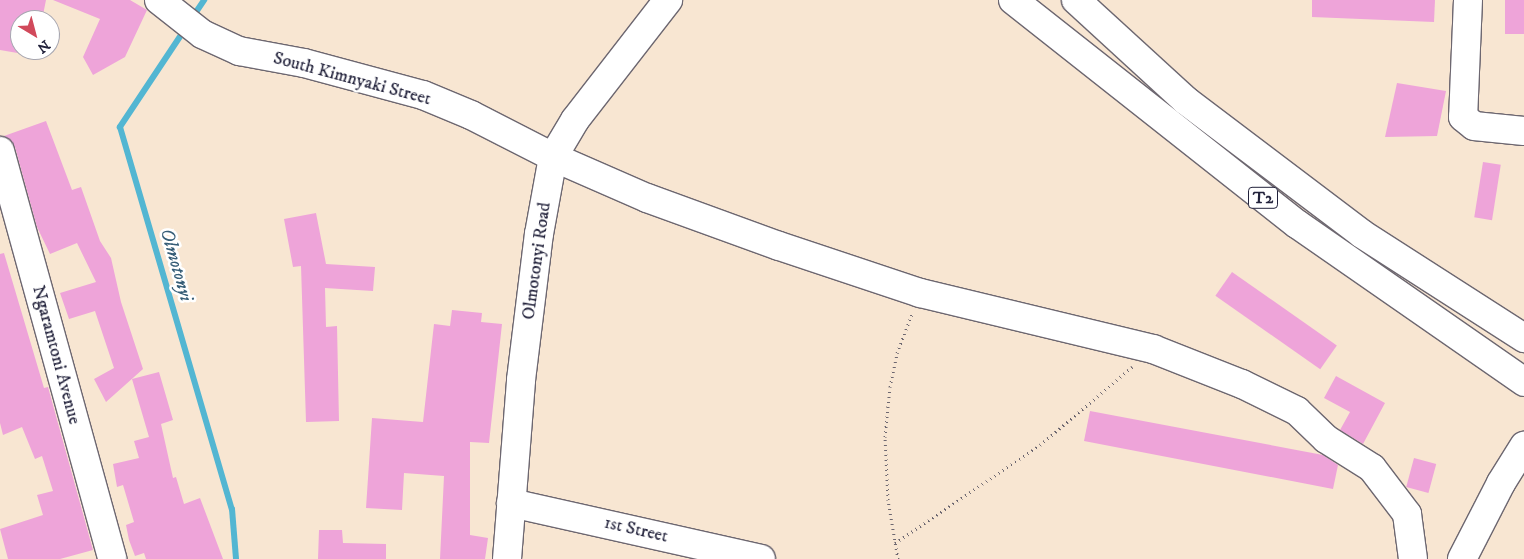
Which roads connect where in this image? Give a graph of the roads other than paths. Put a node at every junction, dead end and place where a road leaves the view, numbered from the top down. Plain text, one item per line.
1 (668, 0) edge
2 (1013, 0) edge
3 (1076, 0) edge
4 (1468, 0) edge
5 (163, 4) edge
6 (1524, 131) edge
7 (0, 151) edge
8 (553, 158) junction
9 (1524, 338) edge
10 (1524, 382) edge
11 (1524, 446) edge
12 (511, 503) junction
13 (694, 551) edge
14 (112, 559) edge
15 (507, 559) edge
16 (761, 559) edge
17 (1413, 559) edge
18 (1462, 559) edge

1 - 8 main road, Olmotonyi Road
2 - 10 main road, T2
3 - 9 main road
4 - 6 main road
5 - 8 main road, South Kimnyaki Street
7 - 14 main road, Ngaramtoni Avenue
8 - 12 main road, Olmotonyi Road
8 - 17 main road, South Kimnyaki Street
11 - 18 main road
12 - 13 main road, 1st Street
12 - 15 main road, Olmotonyi Road
13 - 16 main road, 1st Street

